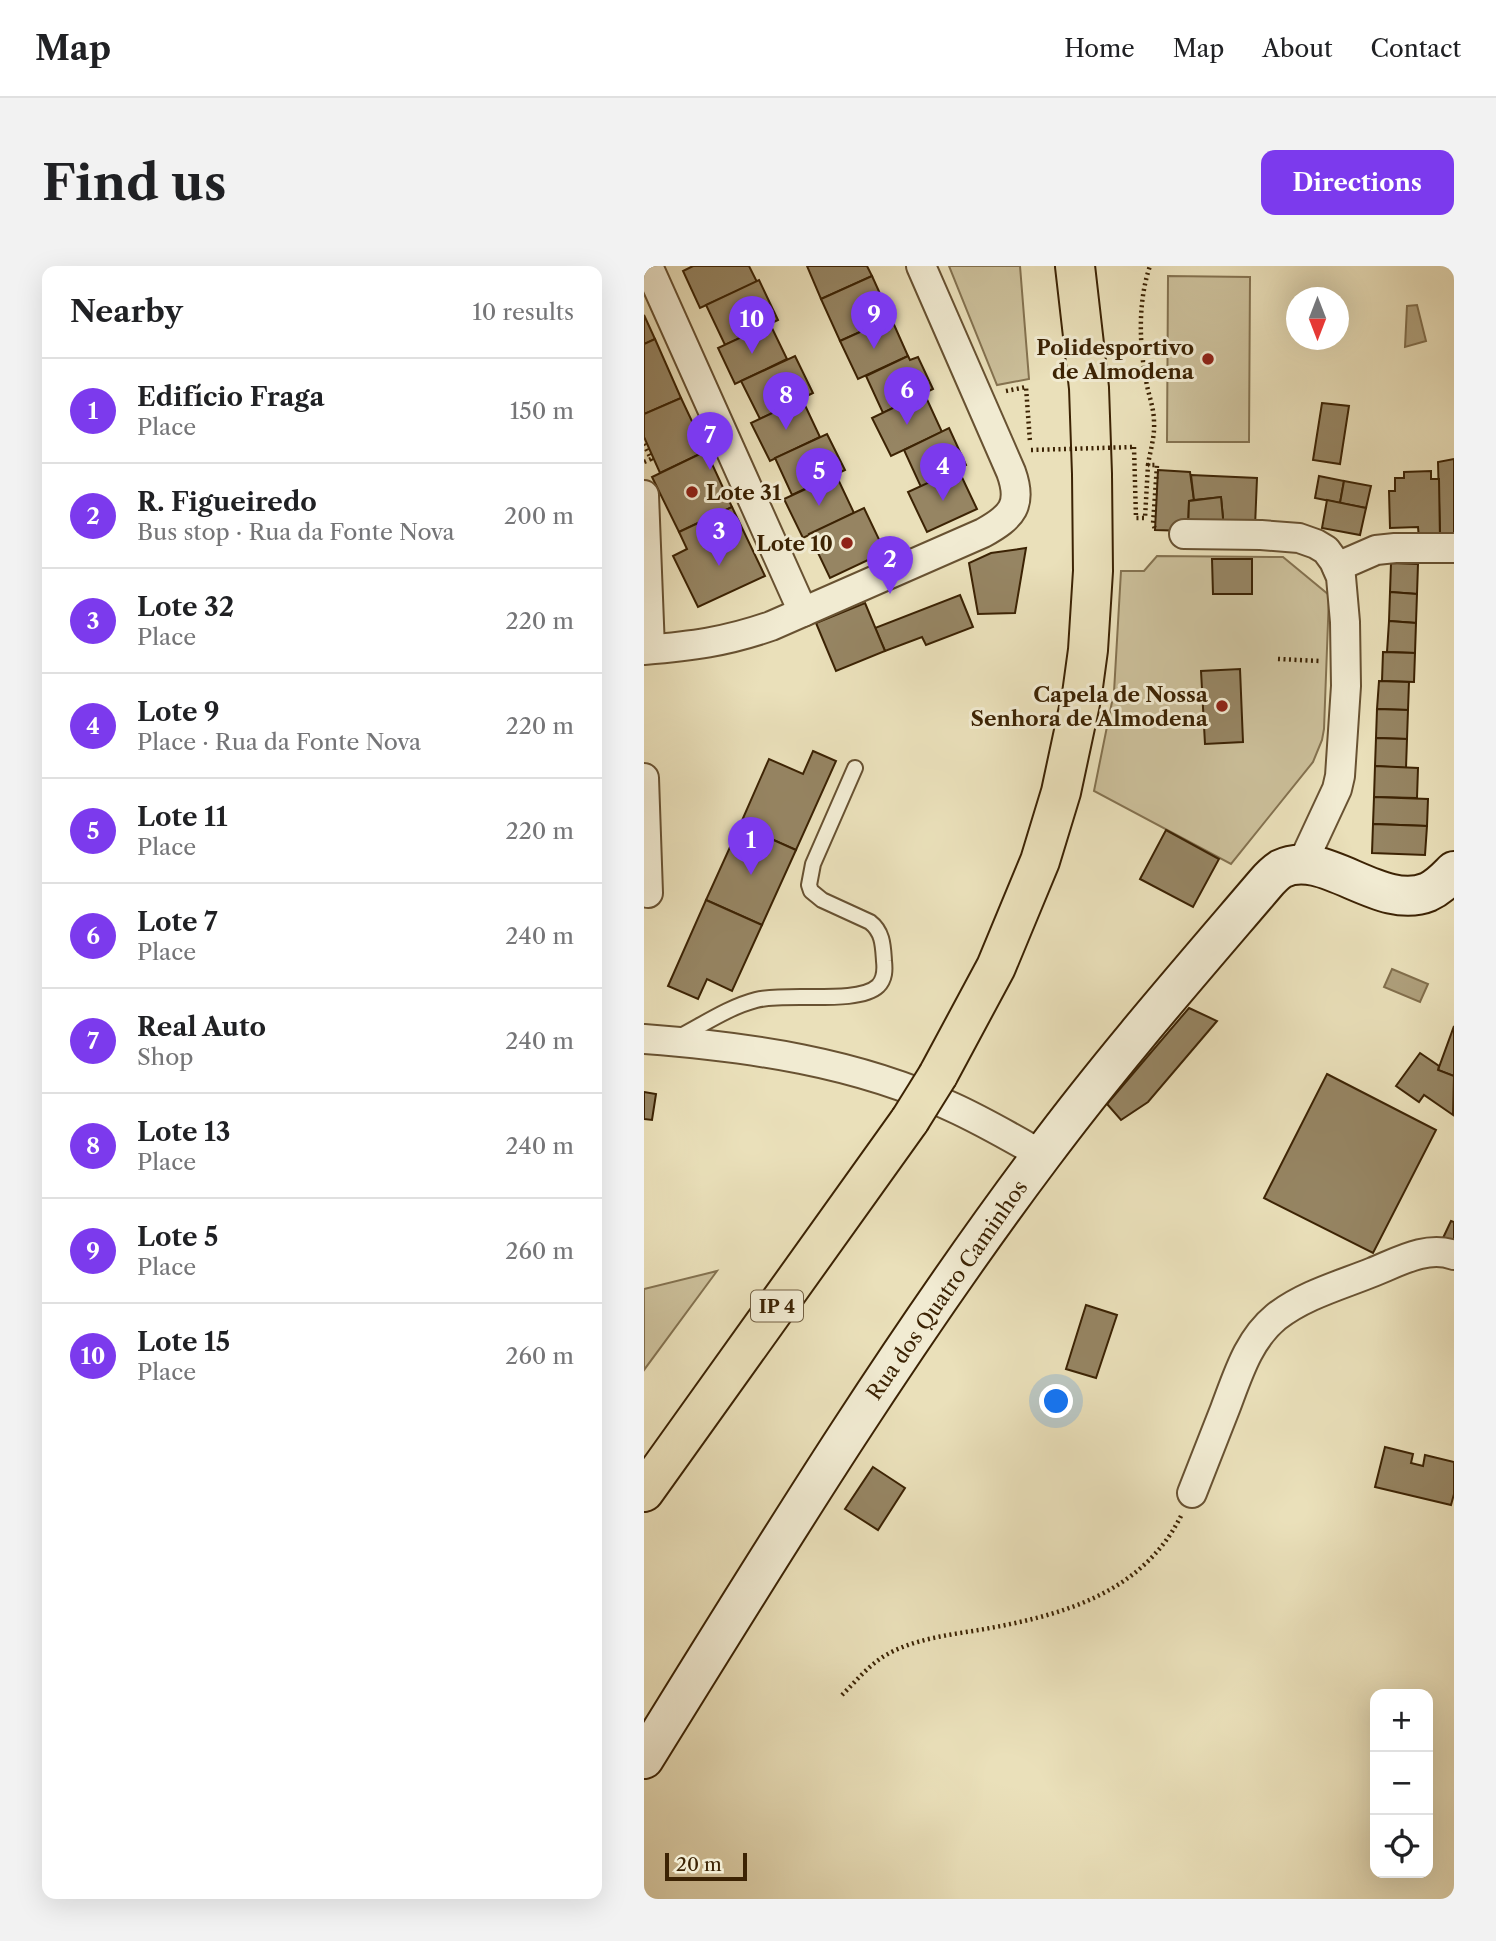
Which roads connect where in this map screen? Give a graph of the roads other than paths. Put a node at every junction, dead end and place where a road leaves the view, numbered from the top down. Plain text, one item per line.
1 (648, 266) edge
2 (920, 266) edge
3 (1059, 266) edge
4 (1075, 266) edge
5 (644, 495) edge
6 (1184, 534) dead end
7 (1454, 548) edge
8 (1337, 567) junction
9 (803, 612) junction
10 (647, 649) edge
11 (855, 768) dead end
12 (644, 778) edge
13 (1302, 864) junction
14 (1454, 871) edge
15 (648, 893) dead end
16 (658, 1040) edge
17 (927, 1073) junction
18 (900, 1116) junction
19 (1042, 1155) junction
20 (1454, 1255) edge
21 (644, 1455) edge
22 (644, 1492) edge
23 (1192, 1493) road end
24 (644, 1759) edge

1 - 9 street
2 - 9 street
3 - 17 highway, IP 4
4 - 17 highway, IP 4
5 - 10 street
6 - 8 street
7 - 8 street
8 - 13 street
9 - 10 street
11 - 16 lane
12 - 15 street
13 - 14 street
13 - 19 street, Rua dos Quatro Caminhos
16 - 19 street
17 - 18 highway, IP 4, bridge
18 - 21 highway, IP 4
18 - 22 highway, IP 4
19 - 24 street, Rua dos Quatro Caminhos
20 - 23 street

